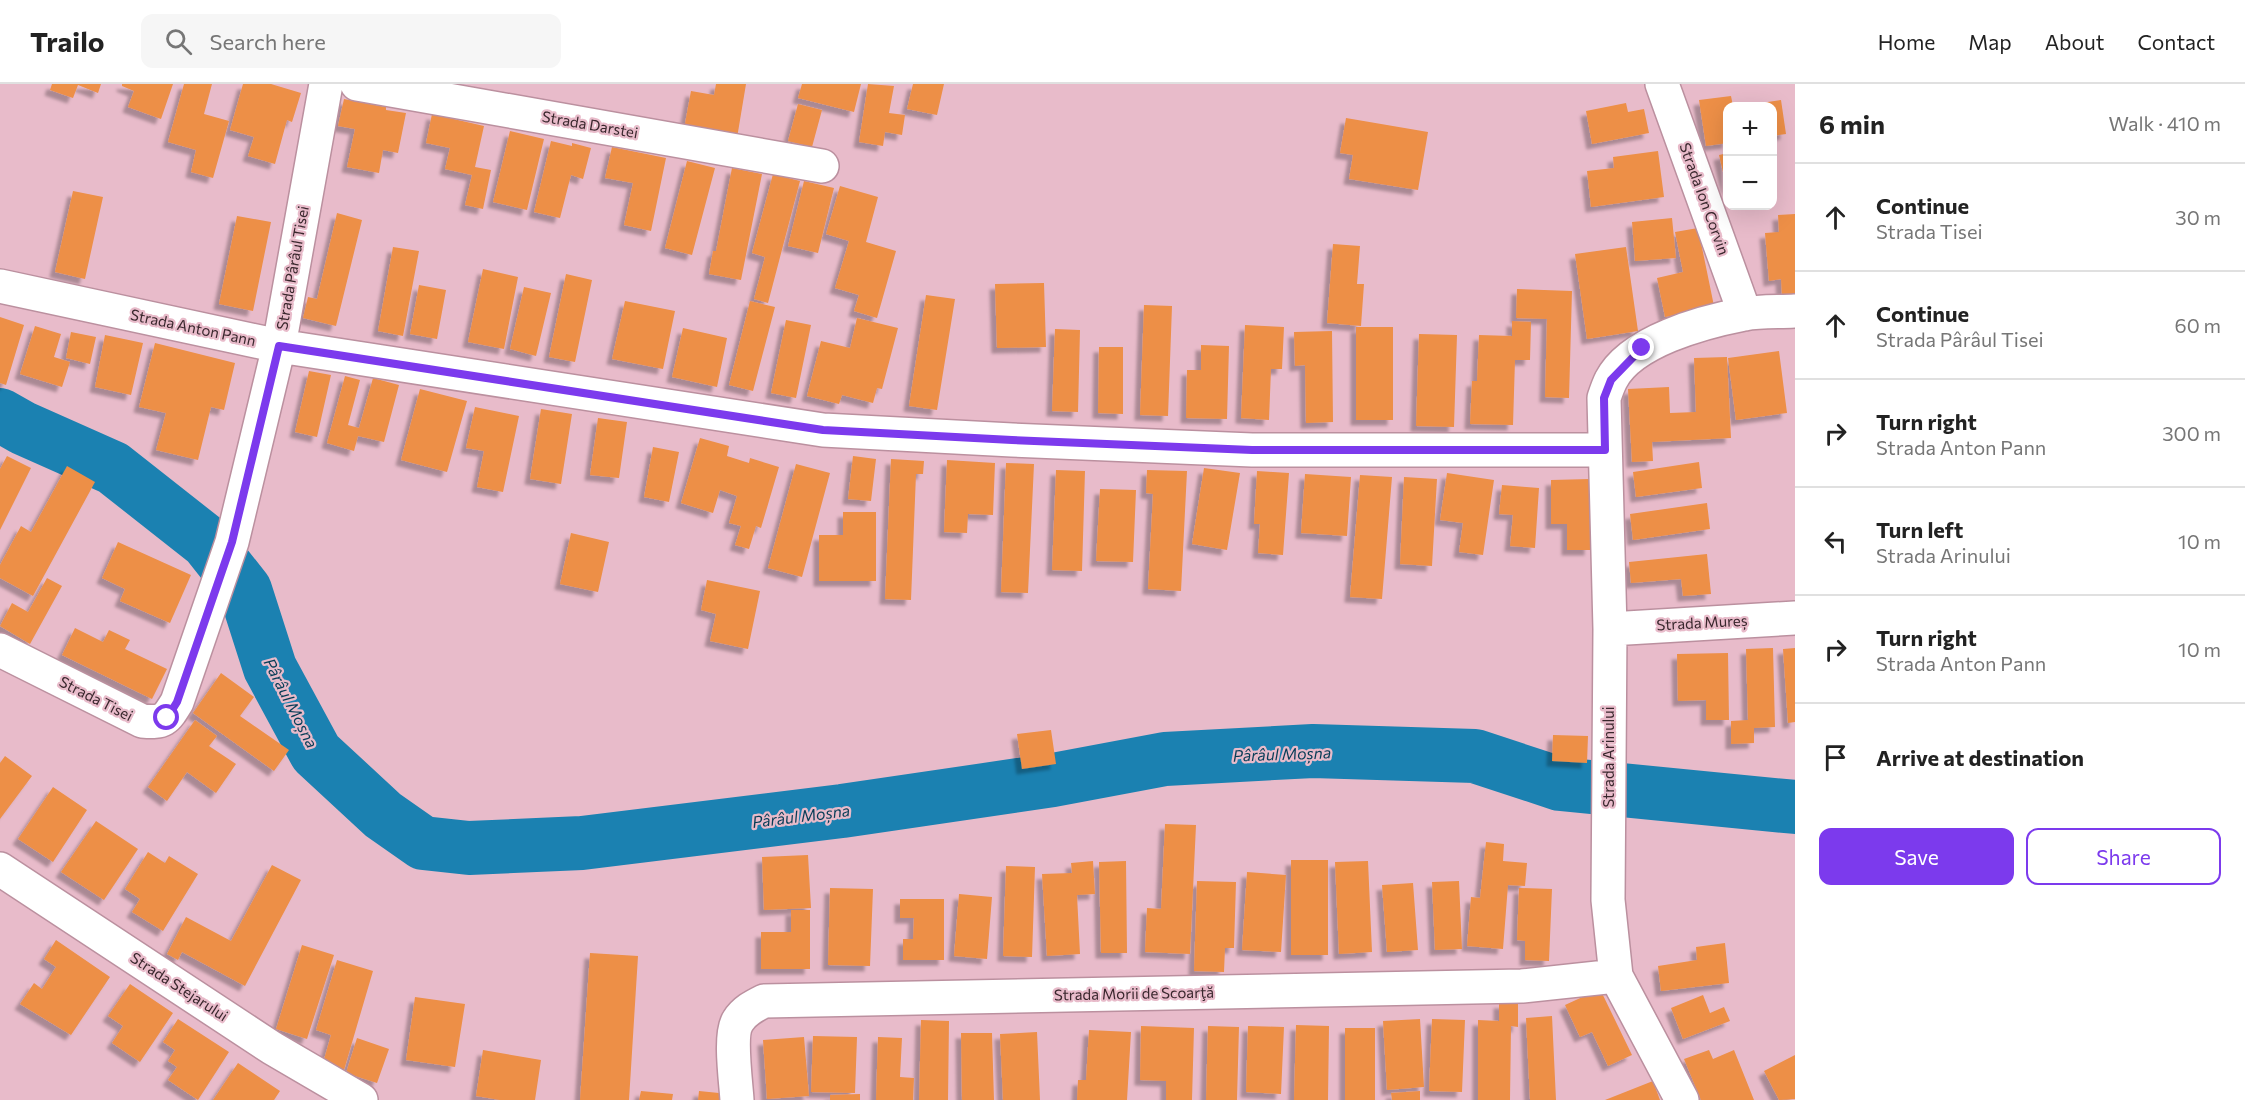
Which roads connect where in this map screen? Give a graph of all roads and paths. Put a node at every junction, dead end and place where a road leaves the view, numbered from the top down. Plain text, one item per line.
1 (326, 84) edge
2 (357, 84) edge
3 (1662, 84) edge
4 (822, 166) dead end
5 (0, 286) edge
6 (1795, 311) edge
7 (1745, 314) junction
8 (279, 346) junction
9 (1605, 450) junction
10 (217, 590) joint
11 (1795, 618) edge
12 (1610, 629) junction
13 (0, 650) edge
14 (0, 869) edge
15 (1616, 976) junction
16 (361, 1100) edge
17 (737, 1100) edge
18 (1682, 1100) edge

1 - 8 street, Strada Pârâul Tisei
2 - 4 street, Strada Darstei
3 - 7 street, Strada Ion Corvin
5 - 8 street, Strada Anton Pann
6 - 7 street
7 - 9 street, Strada Arinului
8 - 9 street, Strada Anton Pann
8 - 10 street, Strada Pârâul Tisei
9 - 12 street, Strada Arinului
10 - 13 street, Strada Tisei
11 - 12 street, Strada Mureș
12 - 15 street, Strada Arinului
14 - 16 street, Strada Stejarului
15 - 17 street, Strada Morii de Scoarţă
15 - 18 street, Strada Arinului

